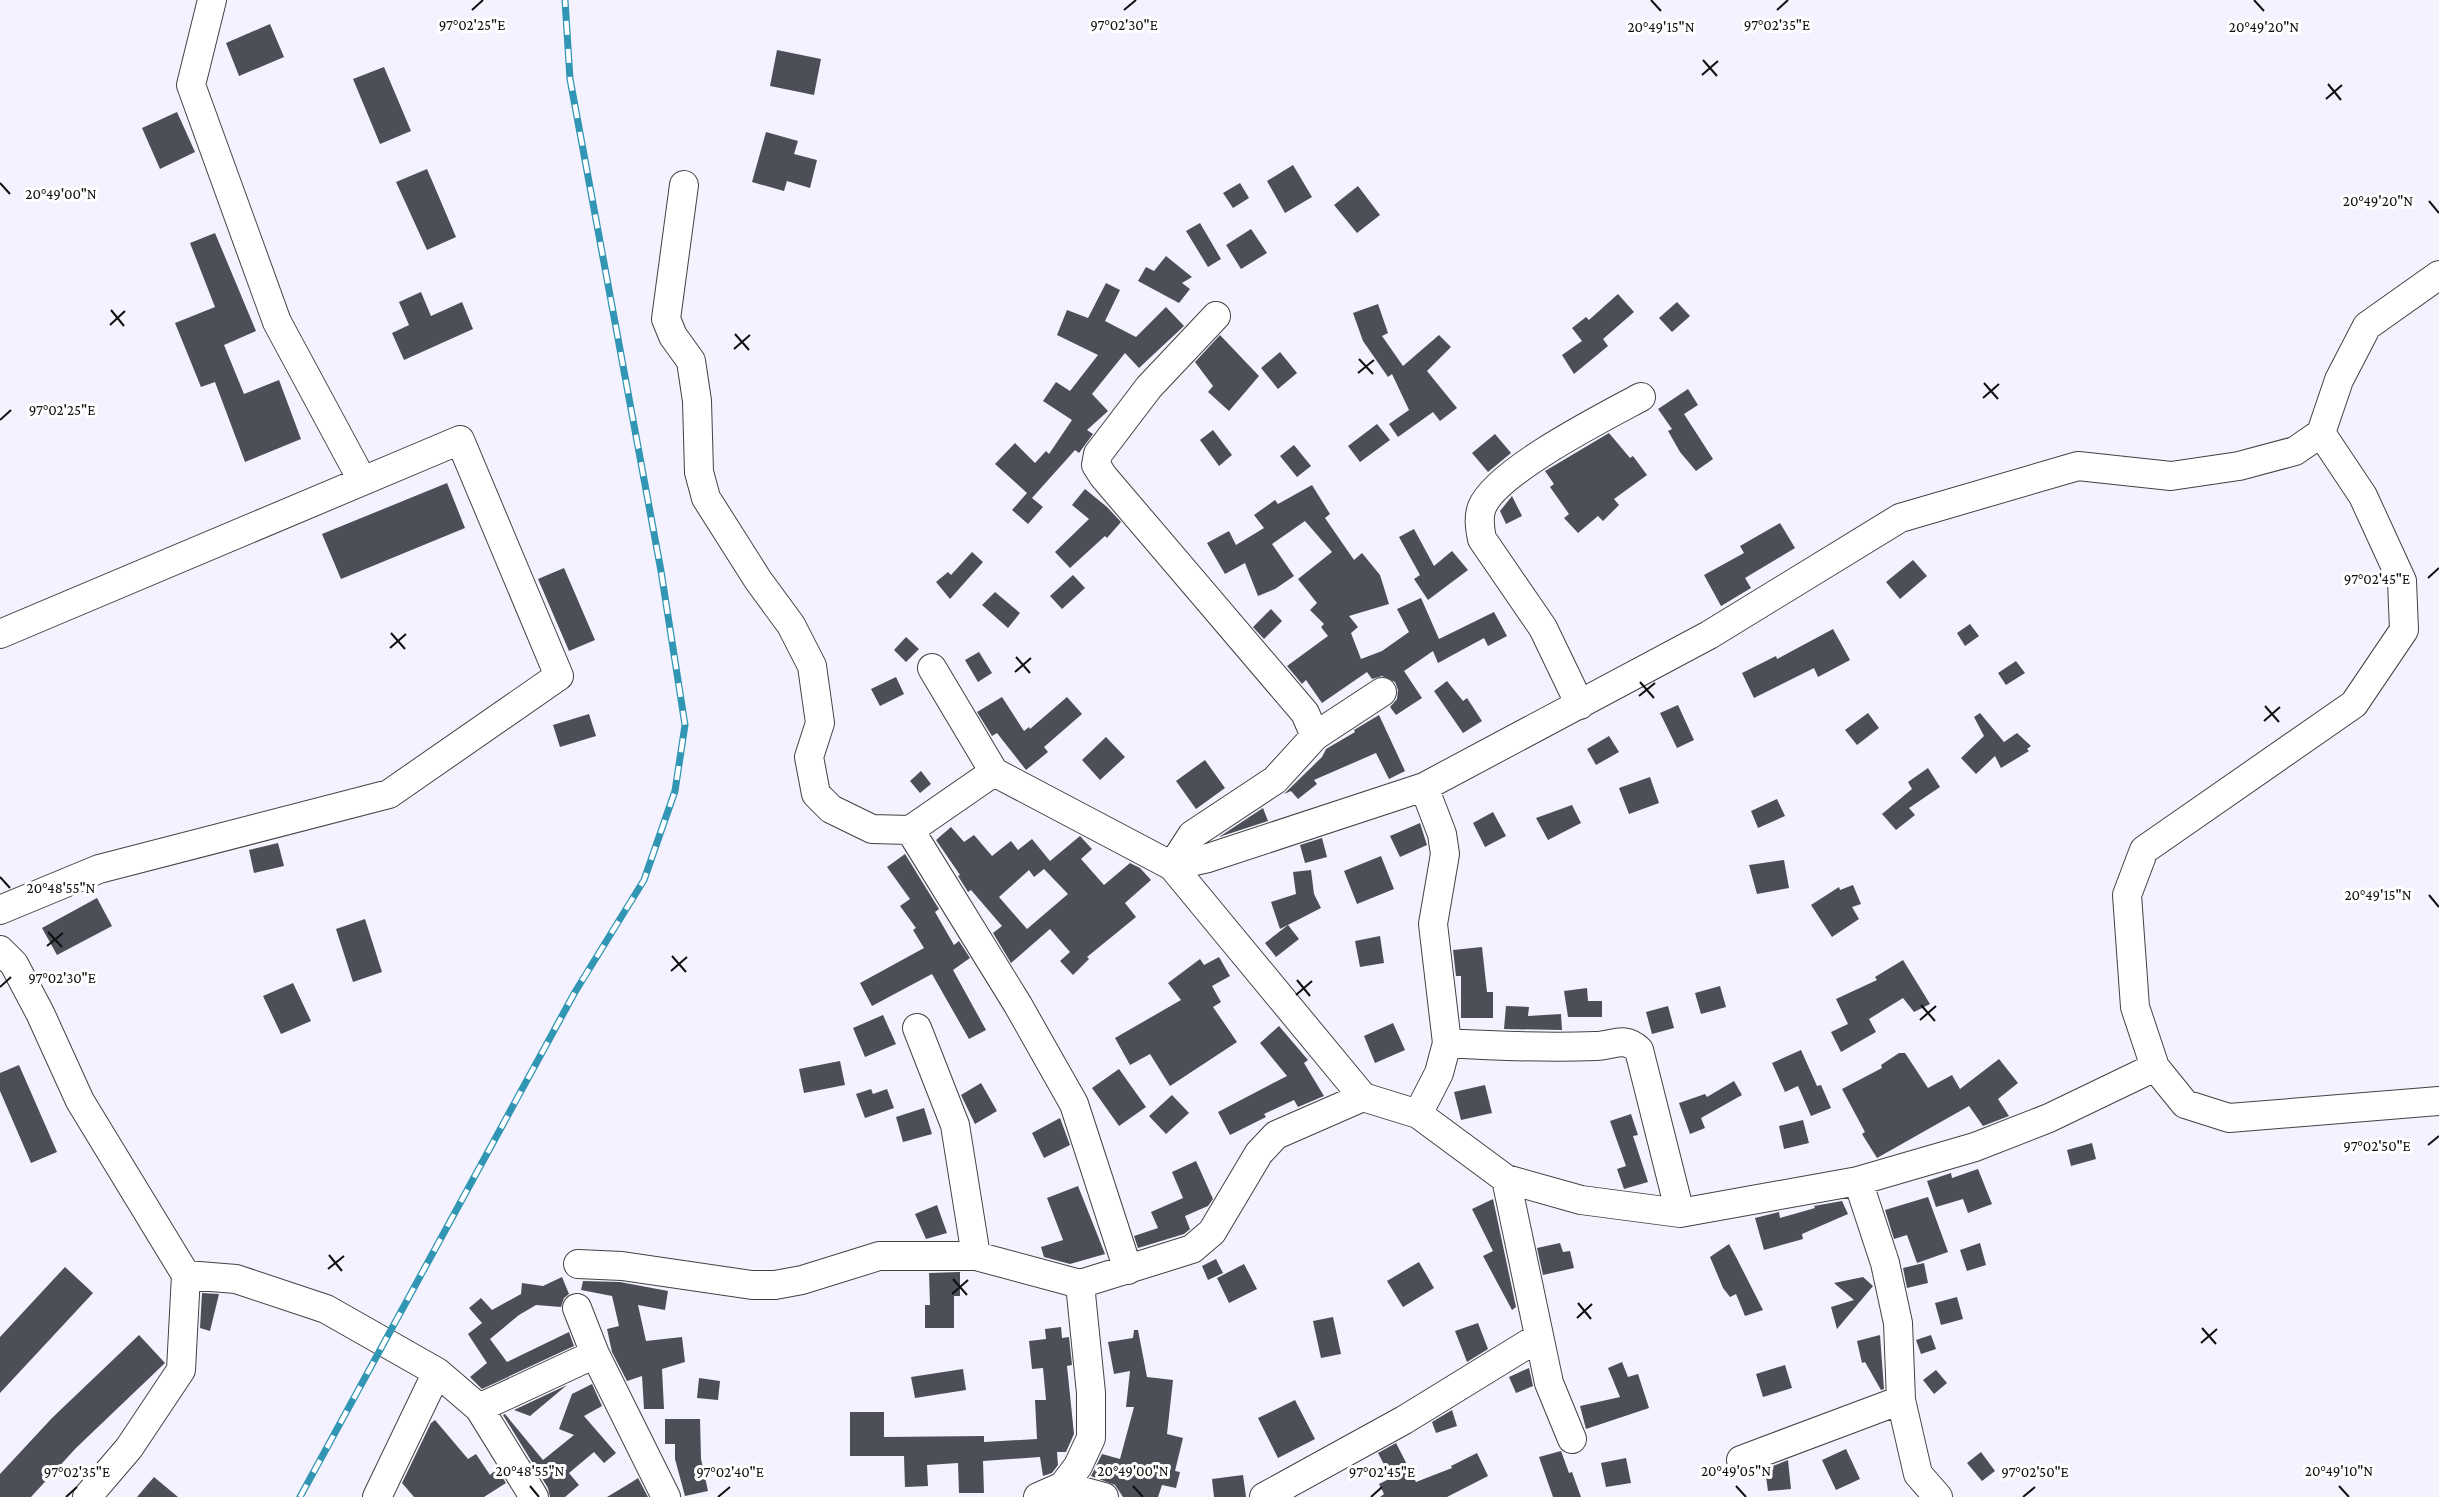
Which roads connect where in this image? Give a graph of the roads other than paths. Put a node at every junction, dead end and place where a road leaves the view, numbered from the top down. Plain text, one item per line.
1 (212, 0) edge
2 (684, 185) dead end
3 (2439, 275) edge
4 (1216, 316) dead end
5 (1641, 397) dead end
6 (2321, 433) junction
7 (362, 480) junction
8 (0, 634) edge
9 (932, 668) dead end
10 (1383, 692) dead end
11 (1580, 705) junction
12 (1315, 736) junction
13 (994, 772) junction
14 (1424, 787) junction
15 (910, 830) junction
16 (1172, 866) junction
17 (0, 910) edge
18 (0, 950) edge
19 (917, 1028) dead end
20 (1447, 1043) junction
21 (2155, 1067) junction
22 (1363, 1097) junction
23 (2439, 1101) edge
24 (1418, 1114) junction
25 (1506, 1179) junction
26 (1858, 1181) junction
27 (1680, 1213) junction
28 (976, 1256) junction
29 (578, 1264) dead end
30 (1128, 1270) junction
31 (186, 1275) junction
32 (1080, 1284) junction
33 (577, 1308) dead end
34 (1539, 1337) junction
35 (595, 1354) junction
36 (437, 1372) junction
37 (1901, 1400) junction
38 (479, 1408) junction
39 (1572, 1439) dead end
40 (1741, 1460) dead end
41 (1051, 1492) edge
42 (87, 1497) edge
43 (377, 1497) edge
44 (534, 1497) edge
45 (666, 1497) edge
46 (1104, 1497) edge
47 (1264, 1497) edge
48 (1938, 1497) edge

1 - 7 street
2 - 15 street
3 - 6 street
4 - 12 street
5 - 11 street
6 - 11 street
6 - 21 street
7 - 8 street
7 - 17 street
9 - 13 street
10 - 12 street
11 - 14 street
12 - 16 street
13 - 15 street
13 - 16 street
14 - 16 street
14 - 20 street
15 - 30 street
16 - 22 street
18 - 31 street
19 - 28 street
20 - 24 street
20 - 27 street
21 - 23 street
21 - 26 street
22 - 24 street
22 - 30 street
24 - 25 street
25 - 27 street
25 - 34 street
26 - 27 street
26 - 37 street
28 - 29 street
28 - 32 street
30 - 32 street
31 - 36 street
31 - 42 street
32 - 41 street
33 - 35 street
34 - 39 street
34 - 47 street
35 - 38 street
35 - 45 street
36 - 38 street
36 - 43 street
37 - 40 street
37 - 48 street
38 - 44 street
41 - 46 street

